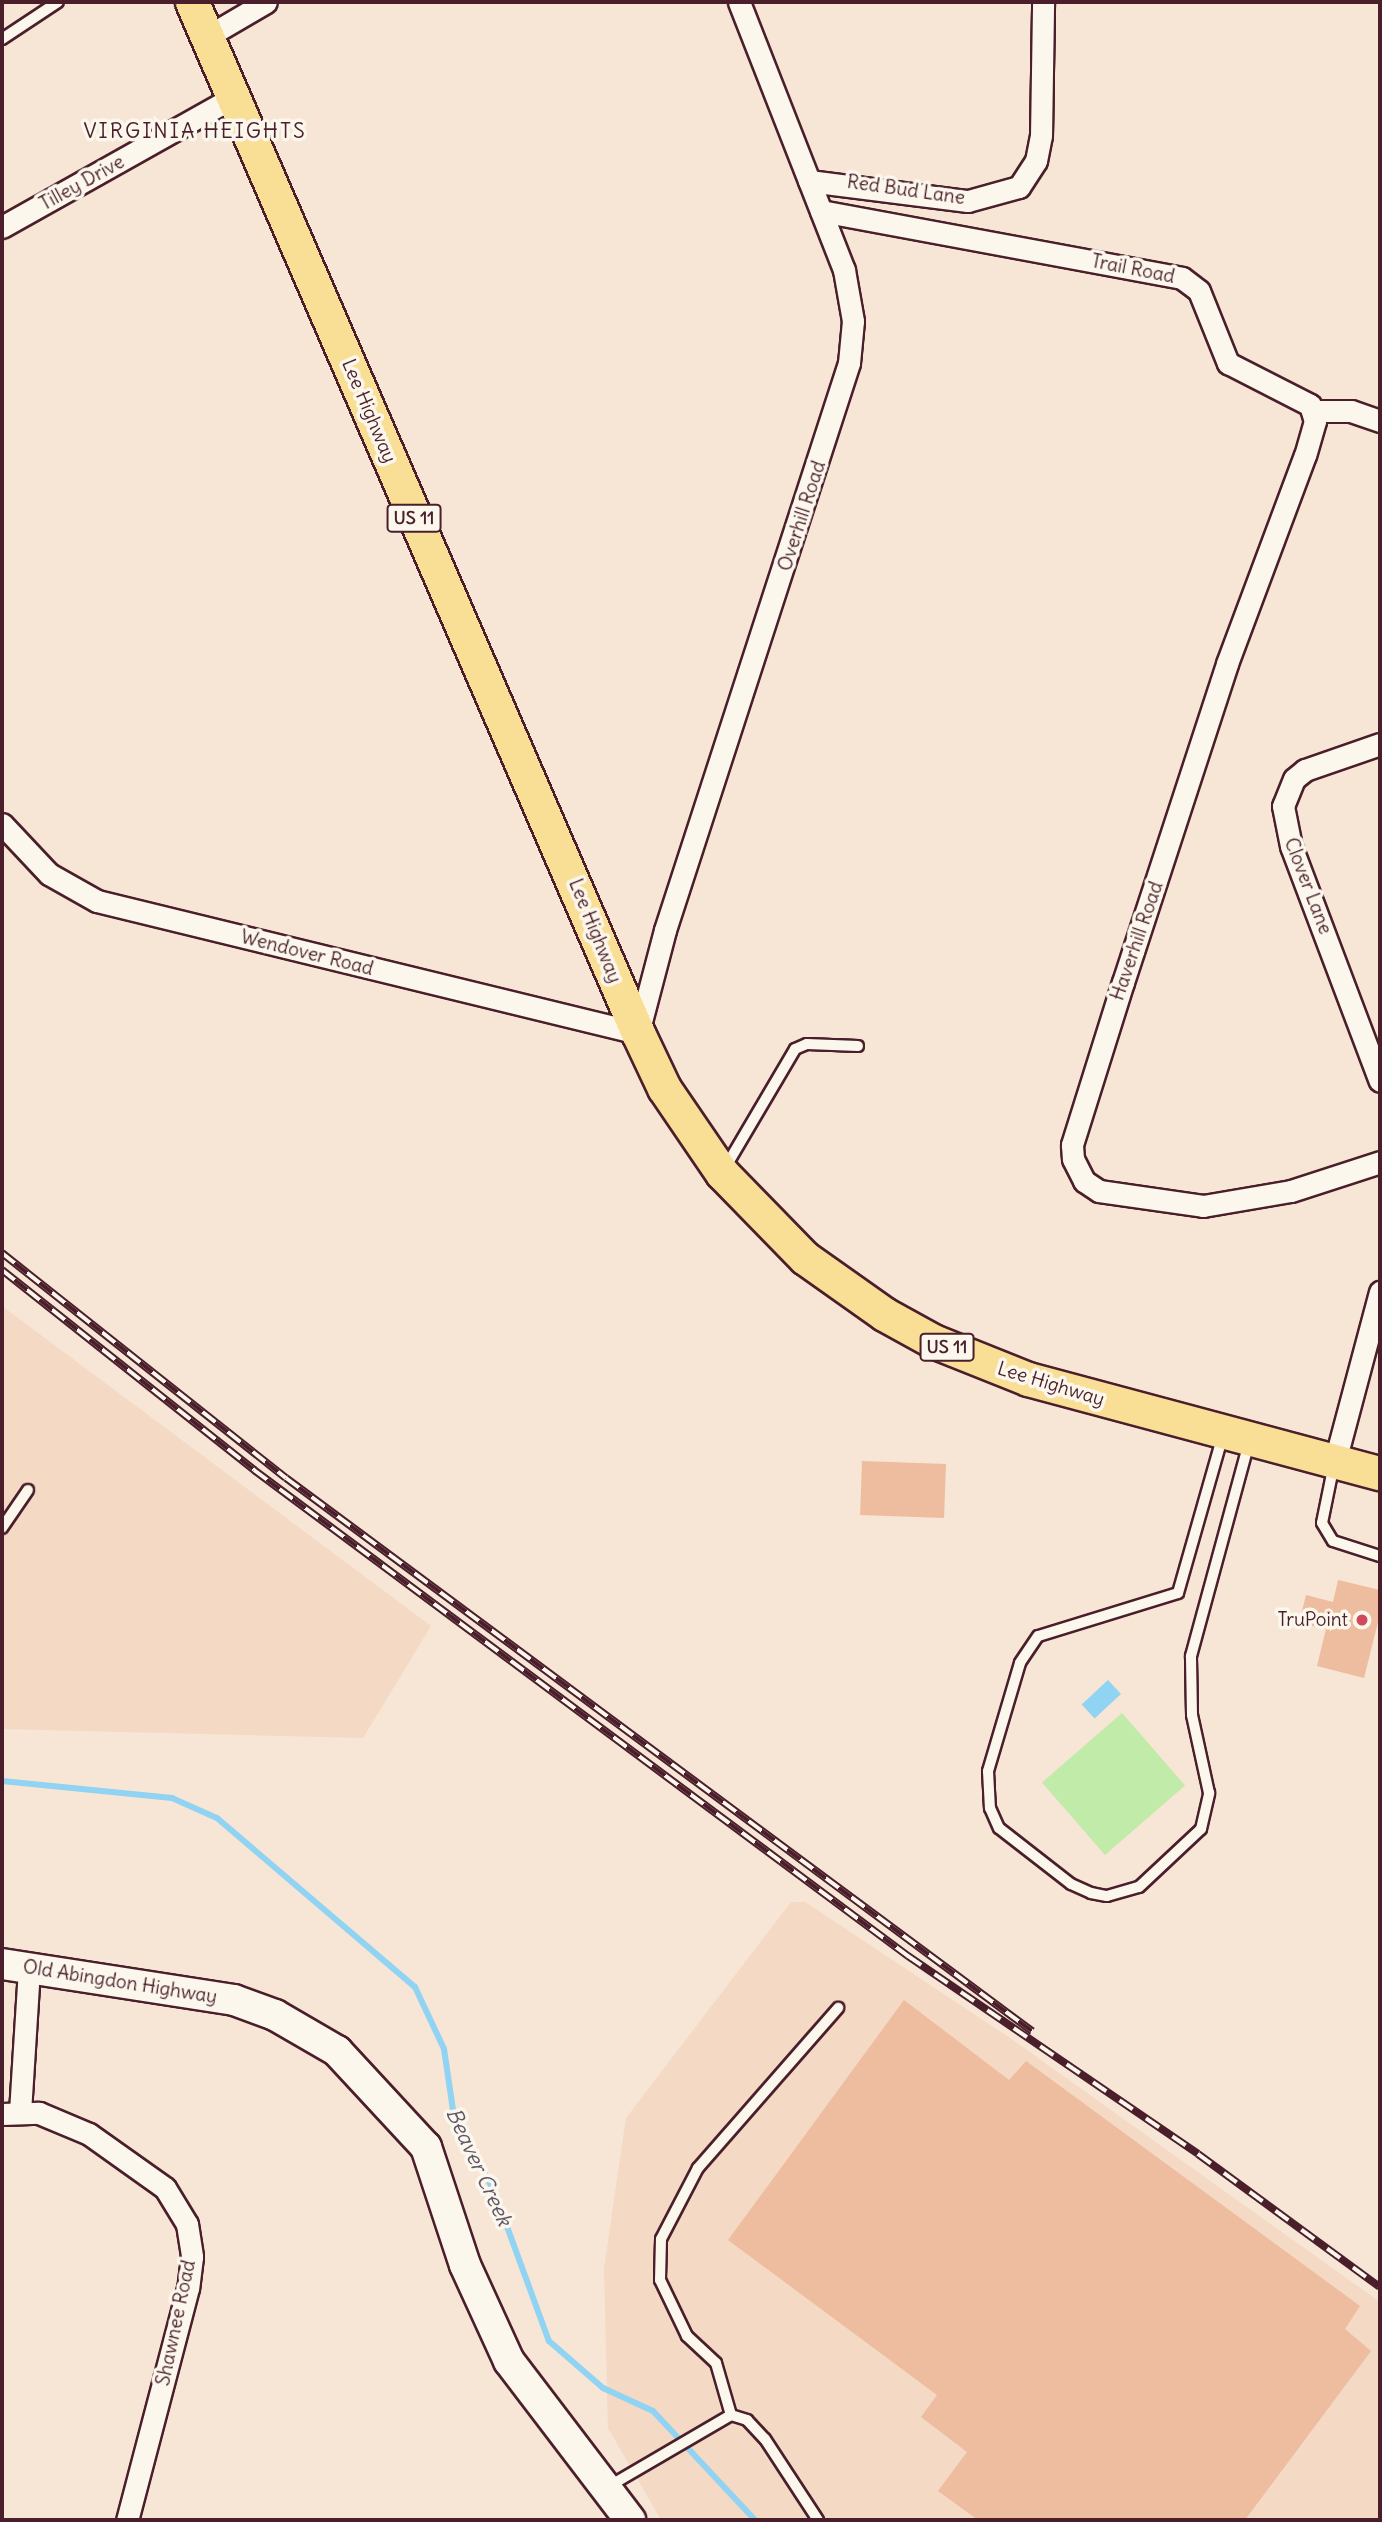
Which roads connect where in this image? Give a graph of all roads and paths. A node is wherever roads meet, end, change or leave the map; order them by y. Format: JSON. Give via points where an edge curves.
{"nodes":[{"id":1,"x":58,"y":2,"type":"edge"},
{"id":2,"x":192,"y":2,"type":"edge"},
{"id":3,"x":266,"y":2,"type":"edge"},
{"id":4,"x":739,"y":2,"type":"edge"},
{"id":5,"x":1043,"y":2,"type":"edge"},
{"id":6,"x":208,"y":36,"type":"junction"},
{"id":7,"x":2,"y":39,"type":"edge"},
{"id":8,"x":234,"y":97,"type":"junction"},
{"id":9,"x":809,"y":181,"type":"junction"},
{"id":10,"x":821,"y":211,"type":"junction"},
{"id":11,"x":2,"y":227,"type":"edge"},
{"id":12,"x":1313,"y":411,"type":"junction"},
{"id":13,"x":1380,"y":421,"type":"edge"},
{"id":14,"x":1380,"y":744,"type":"edge"},
{"id":15,"x":2,"y":824,"type":"edge"},
{"id":16,"x":638,"y":1033,"type":"junction"},
{"id":17,"x":858,"y":1046,"type":"dead end"},
{"id":18,"x":1380,"y":1081,"type":"edge"},
{"id":19,"x":1380,"y":1162,"type":"edge"},
{"id":20,"x":722,"y":1173,"type":"junction"},
{"id":21,"x":1380,"y":1292,"type":"edge"},
{"id":22,"x":1237,"y":1436,"type":"junction"},
{"id":23,"x":1335,"y":1461,"type":"junction"},
{"id":24,"x":1380,"y":1473,"type":"edge"},
{"id":25,"x":27,"y":1490,"type":"dead end"},
{"id":26,"x":2,"y":1528,"type":"edge"},
{"id":27,"x":1380,"y":1556,"type":"edge"},
{"id":28,"x":16,"y":1966,"type":"edge"},
{"id":29,"x":838,"y":2008,"type":"dead end"},
{"id":30,"x":11,"y":2113,"type":"edge"},
{"id":31,"x":732,"y":2415,"type":"junction"},
{"id":32,"x":604,"y":2489,"type":"junction"},
{"id":33,"x":127,"y":2520,"type":"edge"},
{"id":34,"x":630,"y":2520,"type":"edge"},
{"id":35,"x":818,"y":2520,"type":"edge"}],
"edges":[{"from":1,"to":7,"type":"lane"},
{"from":2,"to":6,"type":"main road","name":"Lee Highway","number":"US 11"},
{"from":3,"to":6,"type":"street"},
{"from":4,"to":9,"type":"street","name":"Overhill Road"},
{"from":5,"to":9,"type":"street","name":"Red Bud Lane","via":[[1041,136],[1036,161],[1019,187],[968,201]]},
{"from":6,"to":8,"type":"main road","name":"Lee Highway","number":"US 11"},
{"from":8,"to":11,"type":"street","name":"Tilley Drive"},
{"from":8,"to":16,"type":"main road","name":"Lee Highway","number":"US 11"},
{"from":9,"to":10,"type":"street","name":"Overhill Road"},
{"from":10,"to":12,"type":"street","name":"Trail Road","via":[[1182,278],[1199,291],[1228,363],[1304,400]]},
{"from":10,"to":16,"type":"street","name":"Overhill Road","via":[[851,302],[849,363],[665,930]]},
{"from":12,"to":13,"type":"street","via":[[1351,411]]},
{"from":12,"to":19,"type":"street","name":"Haverhill Road","via":[[1305,456],[1227,664],[1123,982],[1072,1144],[1073,1159],[1084,1181],[1099,1191],[1194,1206],[1291,1191]]},
{"from":14,"to":18,"type":"street","name":"Clover Lane","via":[[1305,769],[1294,779],[1283,806],[1291,846]]},
{"from":15,"to":16,"type":"street","name":"Wendover Road","via":[[49,874],[97,901]]},
{"from":16,"to":20,"type":"main road","name":"Lee Highway","number":"US 11","via":[[664,1088]]},
{"from":17,"to":20,"type":"lane","via":[[807,1044],[795,1049]]},
{"from":20,"to":22,"type":"main road","name":"Lee Highway","number":"US 11","via":[[806,1258],[884,1314],[933,1341],[1028,1379]]},
{"from":21,"to":23,"type":"street"},
{"from":22,"to":22,"type":"lane","via":[[1178,1593],[1038,1636],[1020,1663],[988,1771],[990,1808],[999,1828],[1071,1884],[1091,1893],[1107,1896],[1139,1887],[1201,1829],[1209,1793],[1192,1715],[1191,1656]]},
{"from":22,"to":23,"type":"main road","name":"Lee Highway","number":"US 11"},
{"from":23,"to":24,"type":"main road","name":"Lee Highway","number":"US 11"},
{"from":23,"to":27,"type":"lane","via":[[1322,1523],[1333,1541]]},
{"from":25,"to":26,"type":"lane"},
{"from":28,"to":30,"type":"street","name":"Shawnee Road"},
{"from":28,"to":32,"type":"street","name":"Old Abingdon Highway","via":[[234,2000],[307,2031],[344,2058],[426,2147],[485,2316],[529,2393]]},
{"from":29,"to":31,"type":"lane","via":[[698,2168],[661,2239],[660,2280],[687,2336],[716,2363]]},
{"from":30,"to":33,"type":"street","name":"Shawnee Road","via":[[65,2121],[89,2134],[165,2188],[192,2241],[188,2288]]},
{"from":31,"to":32,"type":"lane"},
{"from":31,"to":35,"type":"lane","via":[[747,2420],[765,2439]]},
{"from":32,"to":34,"type":"street","name":"Old Abingdon Highway"}]}
